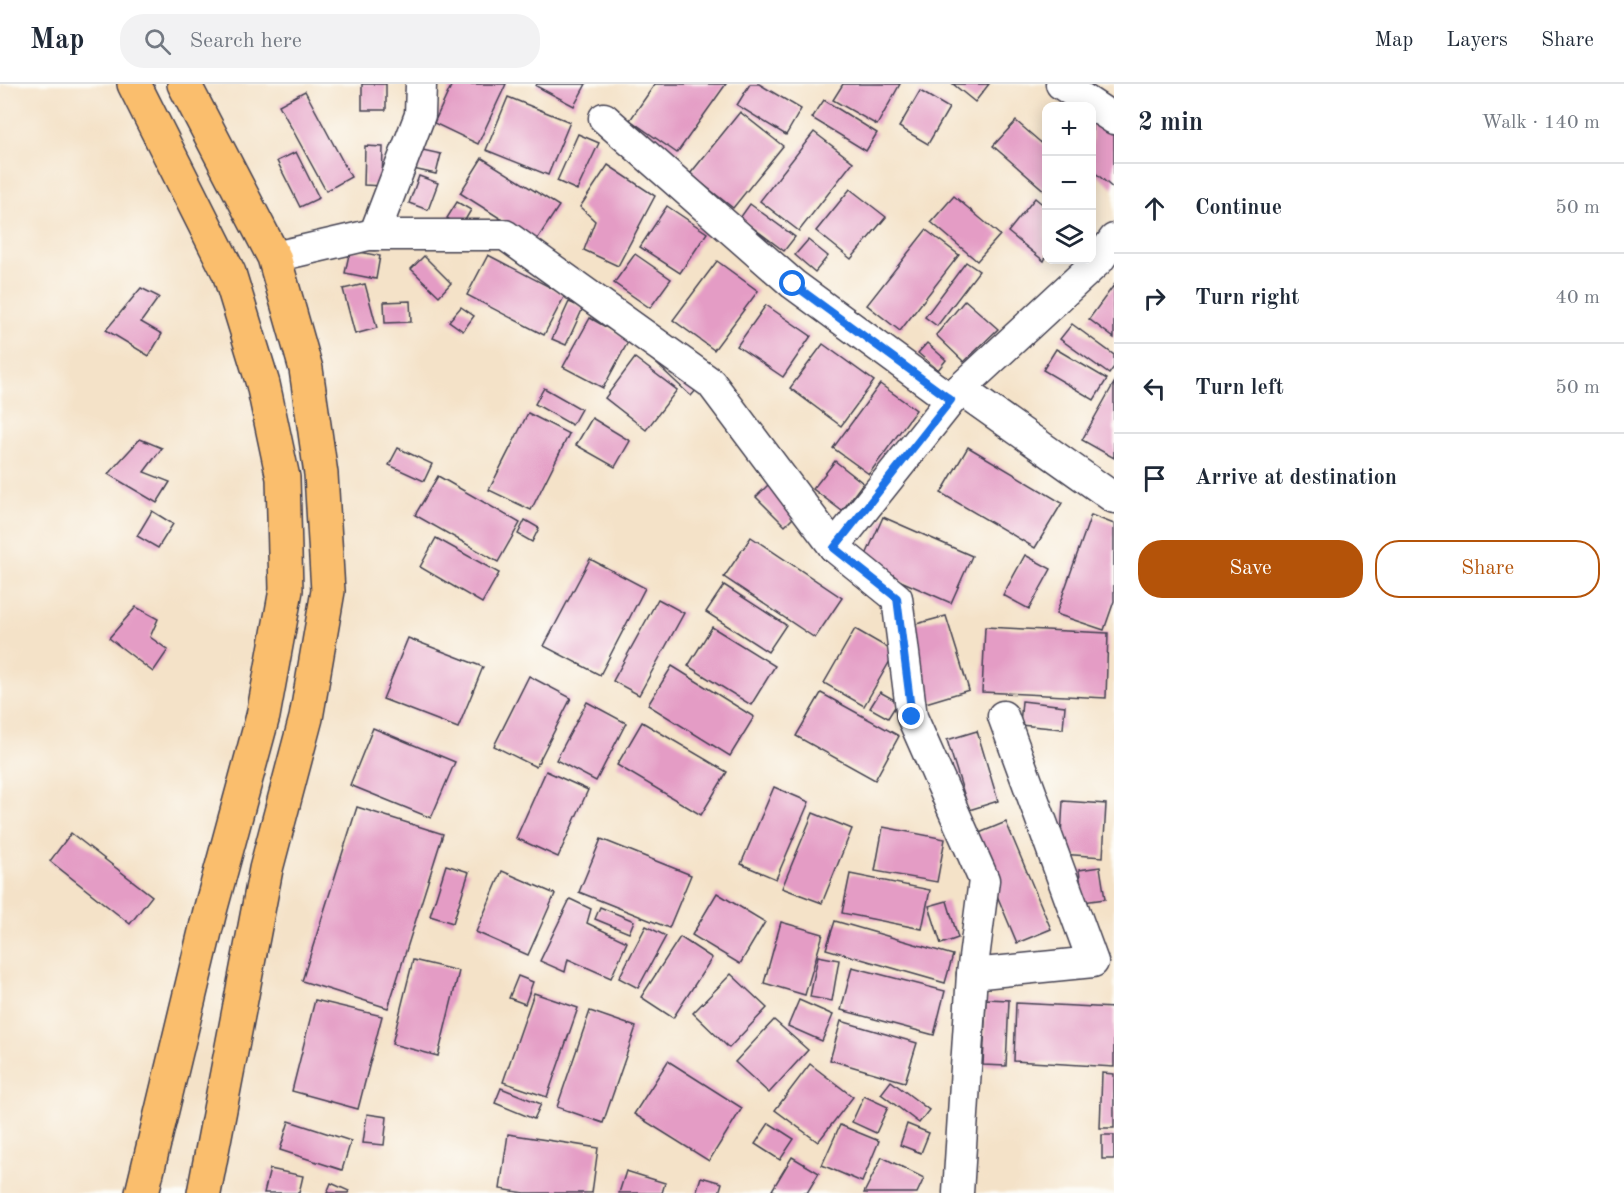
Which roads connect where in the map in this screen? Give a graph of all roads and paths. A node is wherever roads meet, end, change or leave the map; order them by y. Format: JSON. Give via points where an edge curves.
{"nodes":[{"id":1,"x":134,"y":84,"type":"edge"},
{"id":2,"x":184,"y":84,"type":"edge"},
{"id":3,"x":421,"y":84,"type":"edge"},
{"id":4,"x":1061,"y":84,"type":"edge"},
{"id":5,"x":604,"y":118,"type":"dead end"},
{"id":6,"x":1114,"y":119,"type":"edge"},
{"id":7,"x":374,"y":235,"type":"junction"},
{"id":8,"x":1114,"y":239,"type":"edge"},
{"id":9,"x":274,"y":257,"type":"junction"},
{"id":10,"x":956,"y":395,"type":"junction"},
{"id":11,"x":1114,"y":498,"type":"edge"},
{"id":12,"x":834,"y":548,"type":"junction"},
{"id":13,"x":1004,"y":716,"type":"dead end"},
{"id":14,"x":972,"y":974,"type":"junction"},
{"id":15,"x":142,"y":1193,"type":"edge"},
{"id":16,"x":204,"y":1193,"type":"edge"},
{"id":17,"x":958,"y":1193,"type":"edge"}],
"edges":[{"from":1,"to":15,"type":"highway","via":[[229,273],[260,373],[283,478],[286,590],[263,716],[210,910]]},
{"from":2,"to":9,"type":"highway"},
{"from":3,"to":7,"type":"street","via":[[420,115]]},
{"from":4,"to":6,"type":"street"},
{"from":5,"to":10,"type":"street","via":[[793,284]]},
{"from":7,"to":9,"type":"street"},
{"from":7,"to":12,"type":"street","via":[[505,235],[711,383]]},
{"from":8,"to":10,"type":"street","via":[[1099,260]]},
{"from":9,"to":16,"type":"highway","via":[[306,369],[321,474],[328,591],[306,718],[266,869]]},
{"from":10,"to":11,"type":"street"},
{"from":10,"to":12,"type":"street"},
{"from":12,"to":14,"type":"street","via":[[897,598],[912,717],[984,880]]},
{"from":13,"to":14,"type":"street","via":[[1093,962]]},
{"from":14,"to":17,"type":"street"}]}
